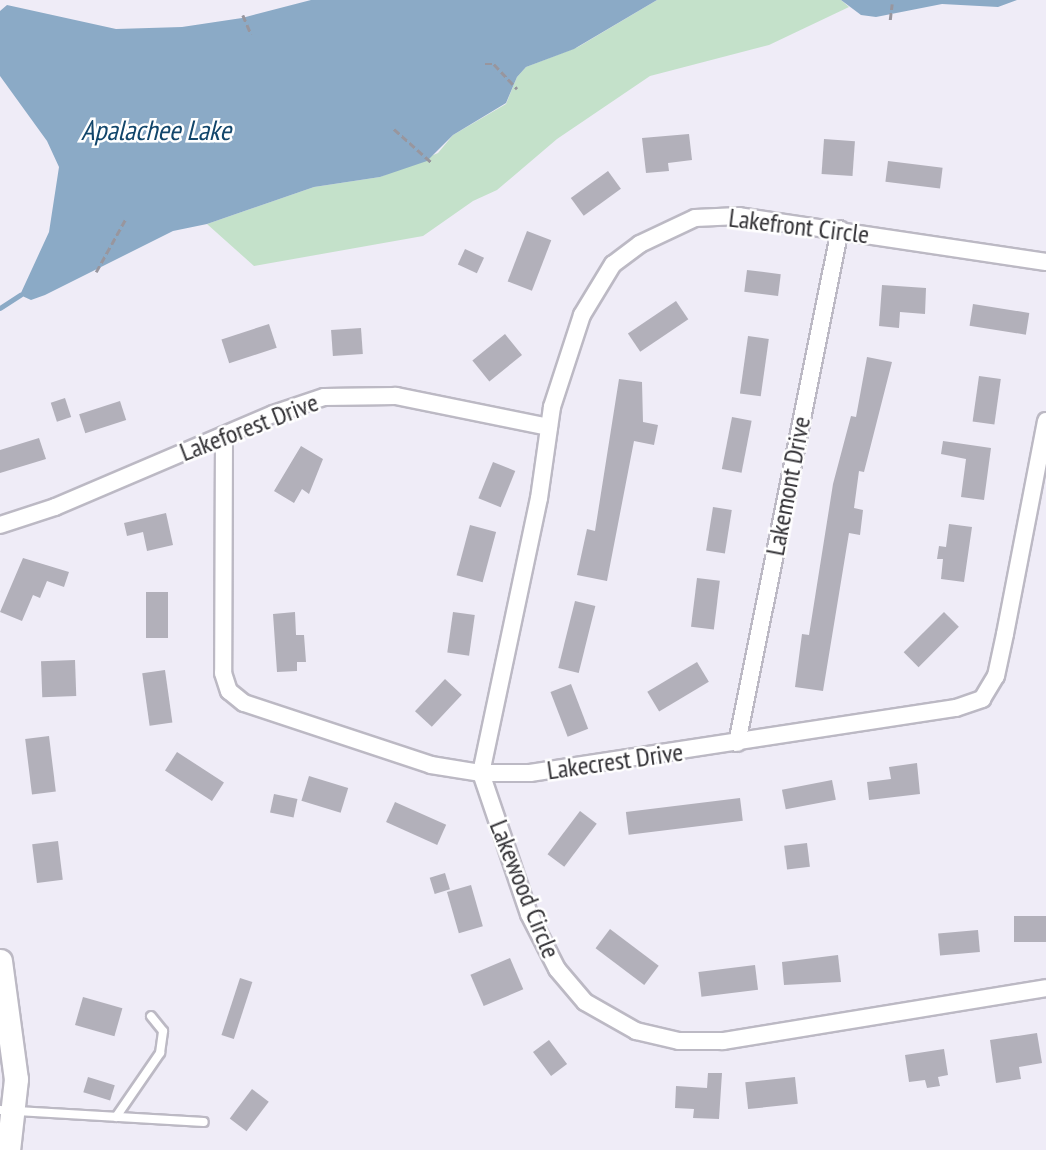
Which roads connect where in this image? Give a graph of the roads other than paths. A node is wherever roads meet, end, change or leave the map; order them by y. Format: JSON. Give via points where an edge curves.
{"nodes":[{"id":1,"x":839,"y":229,"type":"junction"},
{"id":2,"x":1046,"y":262,"type":"edge"},
{"id":3,"x":1046,"y":421,"type":"edge"},
{"id":4,"x":549,"y":427,"type":"junction"},
{"id":5,"x":224,"y":435,"type":"junction"},
{"id":6,"x":0,"y":525,"type":"edge"},
{"id":7,"x":737,"y":743,"type":"junction"},
{"id":8,"x":481,"y":773,"type":"junction"},
{"id":9,"x":0,"y":961,"type":"edge"},
{"id":10,"x":1046,"y":988,"type":"edge"},
{"id":11,"x":151,"y":1016,"type":"dead end"},
{"id":12,"x":8,"y":1112,"type":"edge"},
{"id":13,"x":116,"y":1117,"type":"junction"},
{"id":14,"x":204,"y":1122,"type":"dead end"},
{"id":15,"x":8,"y":1150,"type":"edge"}],
"edges":[{"from":1,"to":2,"type":"street","name":"Lakefront Circle"},
{"from":1,"to":4,"type":"street","name":"Lakefront Circle","via":[[709,216],[667,230],[626,253],[603,277],[582,315]]},
{"from":1,"to":7,"type":"street","name":"Lakemont Drive"},
{"from":3,"to":7,"type":"street","name":"Lakecrest Drive","via":[[1005,634],[987,695],[971,705]]},
{"from":4,"to":5,"type":"street","name":"Lakeforest Drive","via":[[360,394],[298,405]]},
{"from":4,"to":8,"type":"street"},
{"from":5,"to":6,"type":"street","name":"Lakeforest Drive","via":[[55,507]]},
{"from":5,"to":8,"type":"street","name":"Lakecrest Drive","via":[[223,673],[229,691],[244,704],[419,761]]},
{"from":7,"to":8,"type":"street","name":"Lakecrest Drive","via":[[530,773]]},
{"from":8,"to":10,"type":"street","name":"Lakewood Circle","via":[[529,914],[557,969],[585,1002],[636,1031],[679,1041],[723,1041]]},
{"from":9,"to":12,"type":"main road","via":[[16,1079]]},
{"from":11,"to":13,"type":"lane","via":[[163,1031],[160,1053]]},
{"from":12,"to":13,"type":"lane"},
{"from":12,"to":15,"type":"main road"},
{"from":13,"to":14,"type":"lane"}]}
